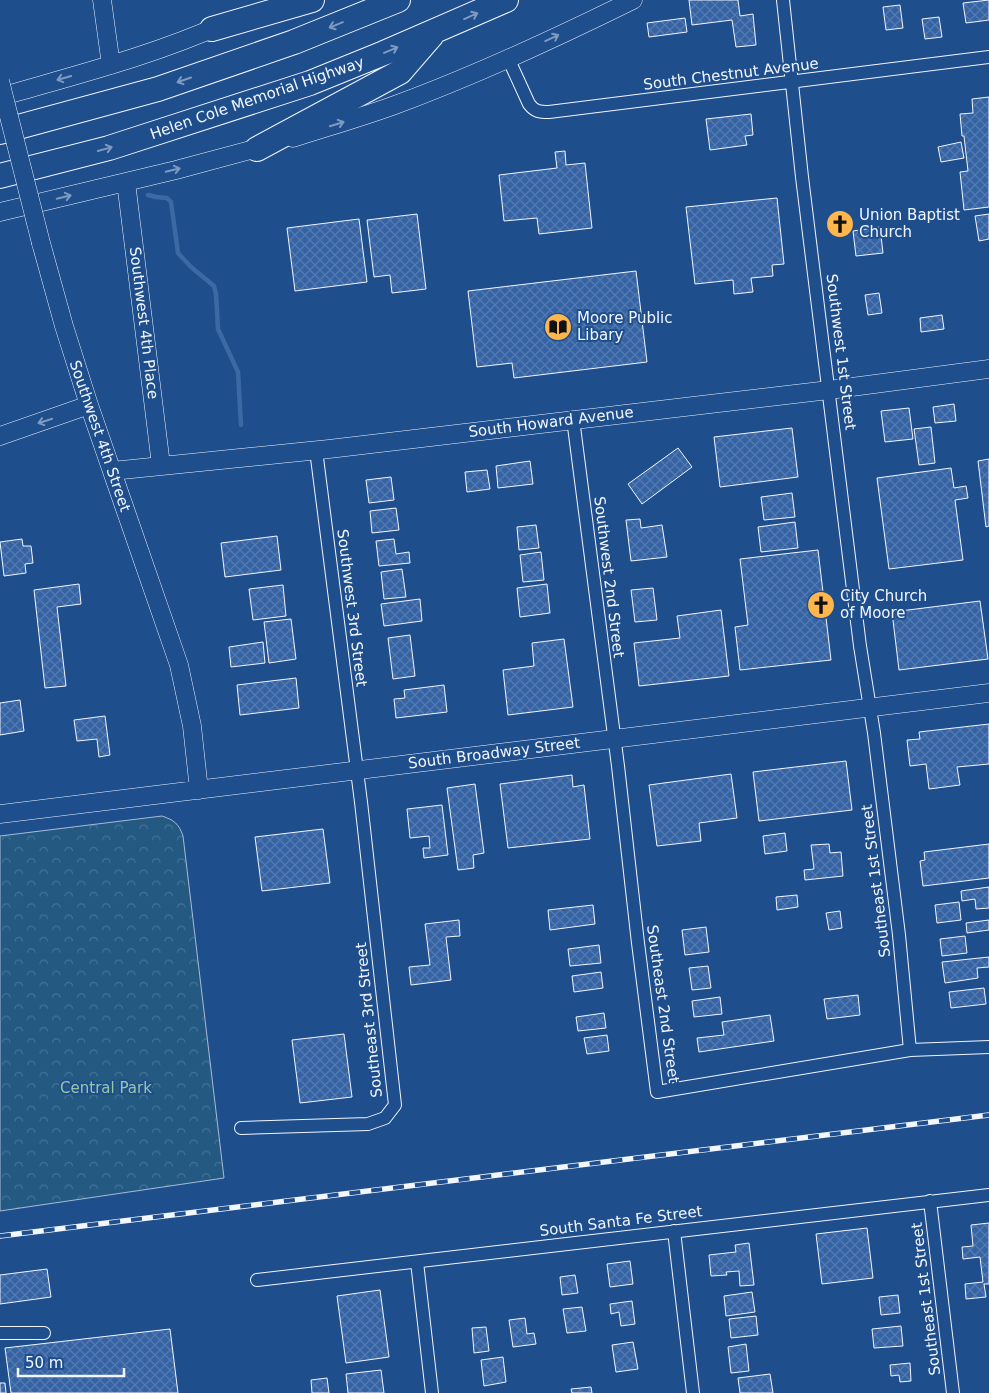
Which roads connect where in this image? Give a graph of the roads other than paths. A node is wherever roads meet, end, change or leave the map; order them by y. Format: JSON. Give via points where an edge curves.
{"nodes":[{"id":1,"x":102,"y":0,"type":"edge"},
{"id":2,"x":276,"y":0,"type":"edge"},
{"id":3,"x":312,"y":0,"type":"edge"},
{"id":4,"x":398,"y":0,"type":"edge"},
{"id":5,"x":506,"y":0,"type":"edge"},
{"id":6,"x":633,"y":0,"type":"edge"},
{"id":7,"x":783,"y":0,"type":"edge"},
{"id":8,"x":212,"y":29,"type":"junction"},
{"id":9,"x":435,"y":31,"type":"junction"},
{"id":10,"x":989,"y":57,"type":"edge"},
{"id":11,"x":508,"y":58,"type":"junction"},
{"id":12,"x":111,"y":65,"type":"junction"},
{"id":13,"x":0,"y":81,"type":"edge"},
{"id":14,"x":793,"y":82,"type":"junction"},
{"id":15,"x":0,"y":97,"type":"edge"},
{"id":16,"x":0,"y":132,"type":"edge"},
{"id":17,"x":257,"y":149,"type":"junction"},
{"id":18,"x":0,"y":176,"type":"edge"},
{"id":19,"x":126,"y":182,"type":"junction"},
{"id":20,"x":0,"y":212,"type":"edge"},
{"id":21,"x":989,"y":369,"type":"edge"},
{"id":22,"x":829,"y":390,"type":"junction"},
{"id":23,"x":89,"y":405,"type":"junction"},
{"id":24,"x":573,"y":419,"type":"junction"},
{"id":25,"x":0,"y":436,"type":"edge"},
{"id":26,"x":316,"y":450,"type":"junction"},
{"id":27,"x":161,"y":465,"type":"junction"},
{"id":28,"x":112,"y":471,"type":"junction"},
{"id":29,"x":989,"y":693,"type":"edge"},
{"id":30,"x":869,"y":708,"type":"junction"},
{"id":31,"x":614,"y":738,"type":"junction"},
{"id":32,"x":356,"y":770,"type":"junction"},
{"id":33,"x":199,"y":790,"type":"junction"},
{"id":34,"x":0,"y":814,"type":"edge"},
{"id":35,"x":989,"y":1047,"type":"edge"},
{"id":36,"x":910,"y":1050,"type":"junction"},
{"id":37,"x":241,"y":1128,"type":"dead end"},
{"id":38,"x":989,"y":1195,"type":"edge"},
{"id":39,"x":930,"y":1201,"type":"junction"},
{"id":40,"x":674,"y":1231,"type":"junction"},
{"id":41,"x":417,"y":1262,"type":"junction"},
{"id":42,"x":257,"y":1280,"type":"dead end"},
{"id":43,"x":0,"y":1333,"type":"edge"},
{"id":44,"x":44,"y":1333,"type":"dead end"},
{"id":45,"x":432,"y":1393,"type":"edge"},
{"id":46,"x":693,"y":1393,"type":"edge"},
{"id":47,"x":954,"y":1393,"type":"edge"}],
"edges":[{"from":1,"to":12,"type":"main road"},
{"from":2,"to":8,"type":"main road"},
{"from":3,"to":8,"type":"highway"},
{"from":4,"to":16,"type":"highway","one_way":true,"via":[[294,42],[158,89]]},
{"from":9,"to":5,"type":"highway","name":"Helen Cole Memorial Highway","one_way":true},
{"from":11,"to":6,"type":"main road","one_way":true},
{"from":7,"to":14,"type":"street","name":"Southwest 1st Street"},
{"from":8,"to":12,"type":"main road"},
{"from":9,"to":17,"type":"highway","via":[[400,72]]},
{"from":18,"to":9,"type":"highway","name":"Helen Cole Memorial Highway","one_way":true,"via":[[109,148],[310,83]]},
{"from":10,"to":14,"type":"street","name":"South Chestnut Avenue"},
{"from":11,"to":14,"type":"street","name":"South Chestnut Avenue","via":[[529,104],[540,112]]},
{"from":17,"to":11,"type":"main road","one_way":true,"via":[[396,104]]},
{"from":12,"to":15,"type":"main road","one_way":true},
{"from":13,"to":23,"type":"main road","name":"Southwest 4th Street","bridge":true,"via":[[41,243]]},
{"from":14,"to":22,"type":"street","name":"Southwest 1st Street"},
{"from":19,"to":17,"type":"main road","one_way":true},
{"from":20,"to":19,"type":"main road","one_way":true},
{"from":19,"to":27,"type":"main road","name":"Southwest 4th Place"},
{"from":21,"to":22,"type":"main road","name":"South Howard Avenue"},
{"from":22,"to":24,"type":"main road","name":"South Howard Avenue"},
{"from":22,"to":30,"type":"street","name":"Southwest 1st Street"},
{"from":23,"to":25,"type":"main road","one_way":true},
{"from":23,"to":28,"type":"main road","name":"Southwest 4th Street"},
{"from":24,"to":26,"type":"main road","name":"South Howard Avenue"},
{"from":24,"to":31,"type":"street","name":"Southwest 2nd Street"},
{"from":26,"to":27,"type":"main road","name":"South Howard Avenue"},
{"from":26,"to":32,"type":"street","name":"Southwest 3rd Street"},
{"from":27,"to":28,"type":"main road","name":"South Howard Avenue"},
{"from":28,"to":33,"type":"main road","name":"Southwest 4th Street","via":[[179,665],[192,726]]},
{"from":29,"to":30,"type":"main road","name":"South Broadway Street"},
{"from":30,"to":31,"type":"main road","name":"South Broadway Street"},
{"from":30,"to":36,"type":"street","name":"Southeast 1st Street","via":[[898,925]]},
{"from":31,"to":32,"type":"main road","name":"South Broadway Street"},
{"from":31,"to":36,"type":"street","name":"Southeast 2nd Street","via":[[657,1092]]},
{"from":32,"to":33,"type":"main road","name":"South Broadway Street"},
{"from":32,"to":37,"type":"street","name":"Southeast 3rd Street","via":[[395,1105],[385,1118],[368,1124]]},
{"from":33,"to":34,"type":"main road","name":"South Broadway Street"},
{"from":35,"to":36,"type":"street","name":"Southeast 2nd Street"},
{"from":38,"to":39,"type":"street","name":"South Santa Fe Street"},
{"from":39,"to":40,"type":"street","name":"South Santa Fe Street"},
{"from":39,"to":47,"type":"street","name":"Southeast 1st Street"},
{"from":40,"to":41,"type":"street","name":"South Santa Fe Street"},
{"from":40,"to":46,"type":"street"},
{"from":41,"to":42,"type":"street","name":"South Santa Fe Street"},
{"from":41,"to":45,"type":"street"},
{"from":43,"to":44,"type":"street"}]}
